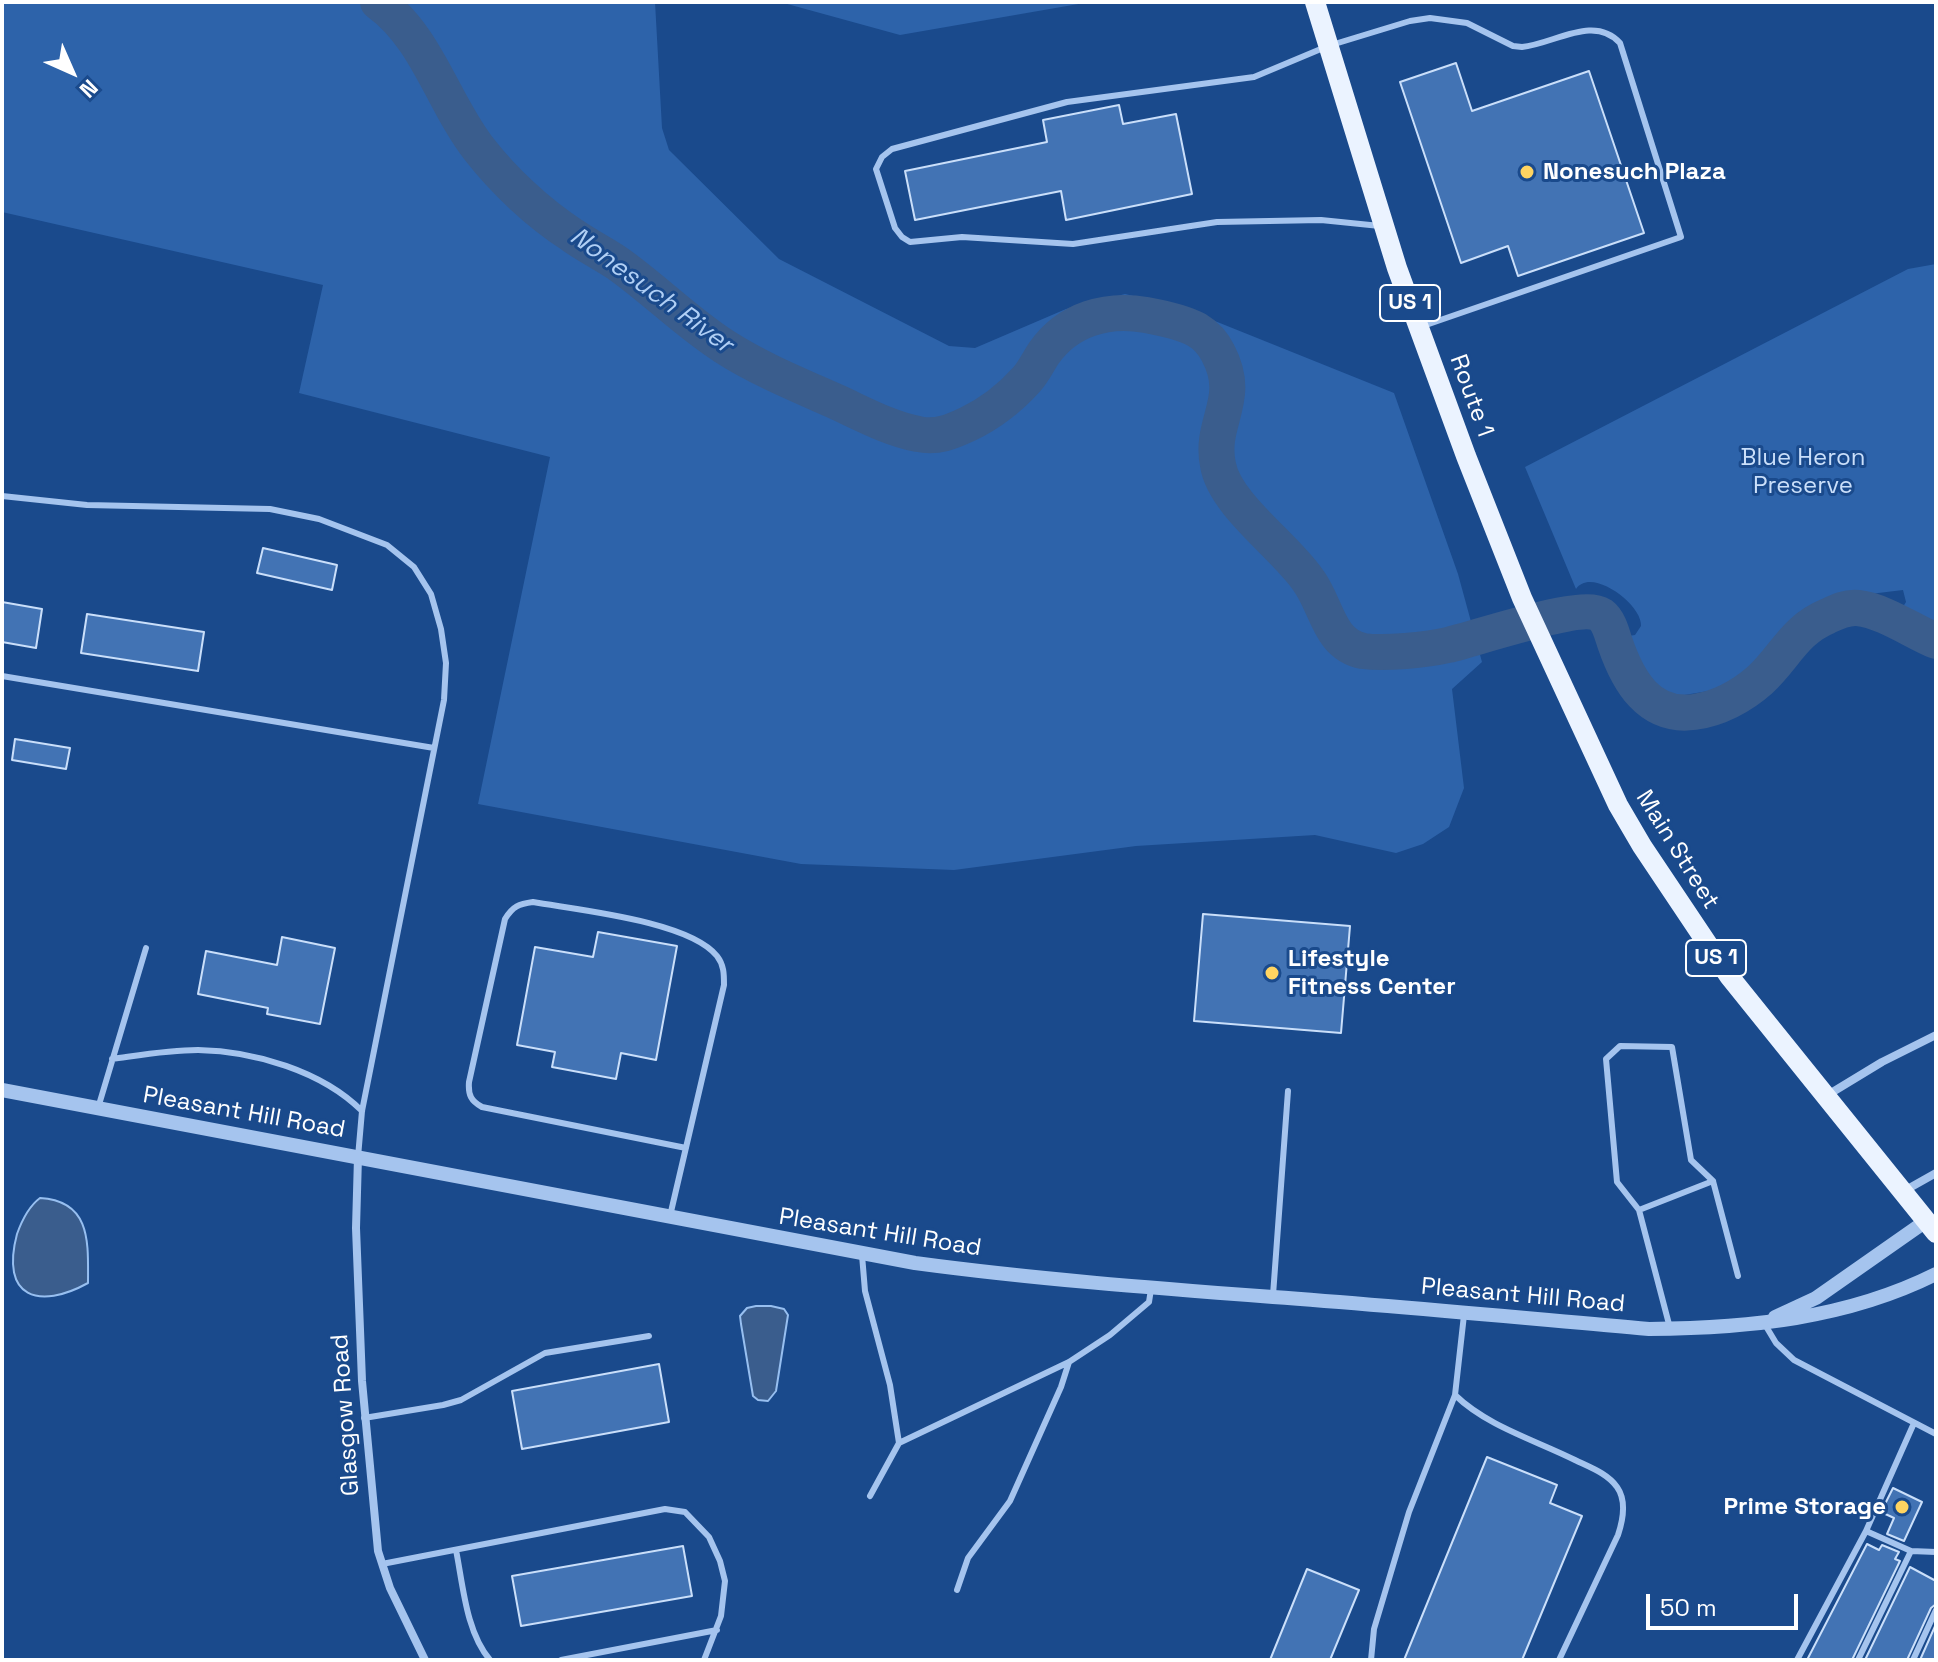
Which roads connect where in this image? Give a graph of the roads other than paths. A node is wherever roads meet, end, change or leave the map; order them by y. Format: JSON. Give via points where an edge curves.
{"nodes":[{"id":1,"x":1315,"y":2,"type":"edge"},
{"id":2,"x":1328,"y":46,"type":"junction"},
{"id":3,"x":1384,"y":226,"type":"junction"},
{"id":4,"x":1419,"y":328,"type":"junction"},
{"id":5,"x":2,"y":496,"type":"edge"},
{"id":6,"x":1552,"y":664,"type":"joint"},
{"id":7,"x":2,"y":676,"type":"edge"},
{"id":8,"x":434,"y":748,"type":"junction"},
{"id":9,"x":146,"y":948,"type":"dead end"},
{"id":10,"x":1936,"y":1035,"type":"edge"},
{"id":11,"x":112,"y":1059,"type":"junction"},
{"id":12,"x":2,"y":1090,"type":"edge"},
{"id":13,"x":1288,"y":1091,"type":"dead end"},
{"id":14,"x":1825,"y":1097,"type":"junction"},
{"id":15,"x":98,"y":1108,"type":"junction"},
{"id":16,"x":362,"y":1111,"type":"junction"},
{"id":17,"x":686,"y":1148,"type":"junction"},
{"id":18,"x":358,"y":1157,"type":"junction"},
{"id":19,"x":1936,"y":1173,"type":"edge"},
{"id":20,"x":1713,"y":1181,"type":"junction"},
{"id":21,"x":1903,"y":1192,"type":"junction"},
{"id":22,"x":1639,"y":1210,"type":"junction"},
{"id":23,"x":670,"y":1216,"type":"junction"},
{"id":24,"x":1931,"y":1227,"type":"edge"},
{"id":25,"x":862,"y":1253,"type":"junction"},
{"id":26,"x":1936,"y":1274,"type":"edge"},
{"id":27,"x":1738,"y":1276,"type":"dead end"},
{"id":28,"x":1151,"y":1289,"type":"junction"},
{"id":29,"x":1273,"y":1297,"type":"junction"},
{"id":30,"x":1464,"y":1313,"type":"junction"},
{"id":31,"x":1762,"y":1321,"type":"junction"},
{"id":32,"x":1670,"y":1328,"type":"junction"},
{"id":33,"x":649,"y":1336,"type":"dead end"},
{"id":34,"x":1069,"y":1362,"type":"junction"},
{"id":35,"x":1455,"y":1395,"type":"junction"},
{"id":36,"x":364,"y":1418,"type":"junction"},
{"id":37,"x":1914,"y":1423,"type":"junction"},
{"id":38,"x":1936,"y":1434,"type":"edge"},
{"id":39,"x":899,"y":1443,"type":"junction"},
{"id":40,"x":870,"y":1496,"type":"dead end"},
{"id":41,"x":1866,"y":1531,"type":"junction"},
{"id":42,"x":456,"y":1550,"type":"junction"},
{"id":43,"x":1911,"y":1551,"type":"junction"},
{"id":44,"x":1936,"y":1552,"type":"edge"},
{"id":45,"x":382,"y":1564,"type":"junction"},
{"id":46,"x":957,"y":1590,"type":"dead end"},
{"id":47,"x":1936,"y":1610,"type":"edge"},
{"id":48,"x":717,"y":1630,"type":"junction"},
{"id":49,"x":425,"y":1660,"type":"edge"},
{"id":50,"x":490,"y":1660,"type":"edge"},
{"id":51,"x":561,"y":1660,"type":"edge"},
{"id":52,"x":704,"y":1660,"type":"edge"},
{"id":53,"x":1371,"y":1660,"type":"edge"},
{"id":54,"x":1559,"y":1660,"type":"edge"},
{"id":55,"x":1797,"y":1660,"type":"edge"},
{"id":56,"x":1858,"y":1660,"type":"edge"},
{"id":57,"x":1913,"y":1660,"type":"edge"}],
"edges":[{"from":1,"to":2,"type":"main road","name":"Route 1","number":"US 1"},
{"from":2,"to":3,"type":"main road","name":"Route 1","number":"US 1"},
{"from":2,"to":3,"type":"lane","via":[[1254,77],[1067,102],[892,149],[876,169],[895,228],[910,242],[962,237],[1073,244],[1217,222],[1321,220]]},
{"from":2,"to":4,"type":"lane","via":[[1430,18],[1467,23],[1513,46],[1530,47],[1594,30],[1620,43],[1681,237]]},
{"from":3,"to":4,"type":"main road","name":"Route 1","number":"US 1"},
{"from":4,"to":6,"type":"main road","name":"Route 1","number":"US 1","via":[[1470,468]]},
{"from":5,"to":8,"type":"lane","via":[[87,505],[270,509],[319,519],[387,545],[425,582],[441,629],[444,700]]},
{"from":6,"to":14,"type":"main road","name":"Main Street","number":"US 1","via":[[1642,846],[1729,976]]},
{"from":7,"to":8,"type":"lane"},
{"from":8,"to":16,"type":"lane"},
{"from":9,"to":11,"type":"lane"},
{"from":10,"to":14,"type":"street"},
{"from":11,"to":15,"type":"lane"},
{"from":11,"to":16,"type":"lane","via":[[172,1051],[230,1053],[311,1077]]},
{"from":12,"to":15,"type":"street","name":"Pleasant Hill Road"},
{"from":13,"to":29,"type":"lane"},
{"from":14,"to":21,"type":"main road","name":"Main Street","number":"US 1"},
{"from":15,"to":18,"type":"street","name":"Pleasant Hill Road"},
{"from":16,"to":18,"type":"lane"},
{"from":17,"to":17,"type":"lane","via":[[724,985],[716,954],[694,938],[661,926],[533,902],[518,904],[503,929],[469,1082],[473,1102]]},
{"from":17,"to":23,"type":"lane"},
{"from":18,"to":23,"type":"street","name":"Pleasant Hill Road"},
{"from":18,"to":36,"type":"street","name":"Glasgow Road"},
{"from":19,"to":21,"type":"street"},
{"from":20,"to":22,"type":"lane"},
{"from":20,"to":22,"type":"lane","via":[[1691,1160],[1672,1047],[1620,1046],[1606,1059],[1617,1182]]},
{"from":20,"to":27,"type":"lane"},
{"from":21,"to":24,"type":"main road","name":"Main Street","number":"US 1"},
{"from":22,"to":32,"type":"lane"},
{"from":23,"to":25,"type":"street","name":"Pleasant Hill Road"},
{"from":24,"to":31,"type":"street","name":"Pleasant Hill Road","via":[[1816,1298]]},
{"from":25,"to":28,"type":"street","name":"Pleasant Hill Road","via":[[998,1274]]},
{"from":25,"to":39,"type":"lane","via":[[865,1291]]},
{"from":26,"to":31,"type":"street","name":"Pleasant Hill Road","via":[[1855,1306]]},
{"from":28,"to":29,"type":"street","name":"Pleasant Hill Road"},
{"from":28,"to":34,"type":"lane","via":[[1149,1302]]},
{"from":29,"to":30,"type":"street","name":"Pleasant Hill Road"},
{"from":30,"to":32,"type":"street","name":"Pleasant Hill Road"},
{"from":30,"to":35,"type":"lane"},
{"from":31,"to":32,"type":"street","name":"Pleasant Hill Road"},
{"from":31,"to":37,"type":"lane","via":[[1794,1360]]},
{"from":33,"to":36,"type":"lane","via":[[545,1353],[461,1400]]},
{"from":34,"to":39,"type":"lane"},
{"from":34,"to":46,"type":"lane","via":[[1010,1501],[968,1558]]},
{"from":35,"to":53,"type":"lane","via":[[1409,1512],[1374,1629]]},
{"from":35,"to":54,"type":"lane","via":[[1495,1423],[1595,1470],[1620,1494],[1623,1519],[1618,1535]]},
{"from":36,"to":45,"type":"street","name":"Glasgow Road"},
{"from":37,"to":38,"type":"lane"},
{"from":37,"to":41,"type":"lane"},
{"from":39,"to":40,"type":"lane"},
{"from":41,"to":43,"type":"lane"},
{"from":41,"to":55,"type":"lane"},
{"from":42,"to":45,"type":"lane"},
{"from":42,"to":48,"type":"lane","via":[[665,1509],[685,1512],[709,1537],[723,1571]]},
{"from":42,"to":50,"type":"lane","via":[[474,1635]]},
{"from":43,"to":44,"type":"lane"},
{"from":43,"to":56,"type":"lane"},
{"from":45,"to":49,"type":"street","name":"Glasgow Road"},
{"from":47,"to":57,"type":"lane"},
{"from":48,"to":51,"type":"lane"},
{"from":48,"to":52,"type":"lane"}]}
